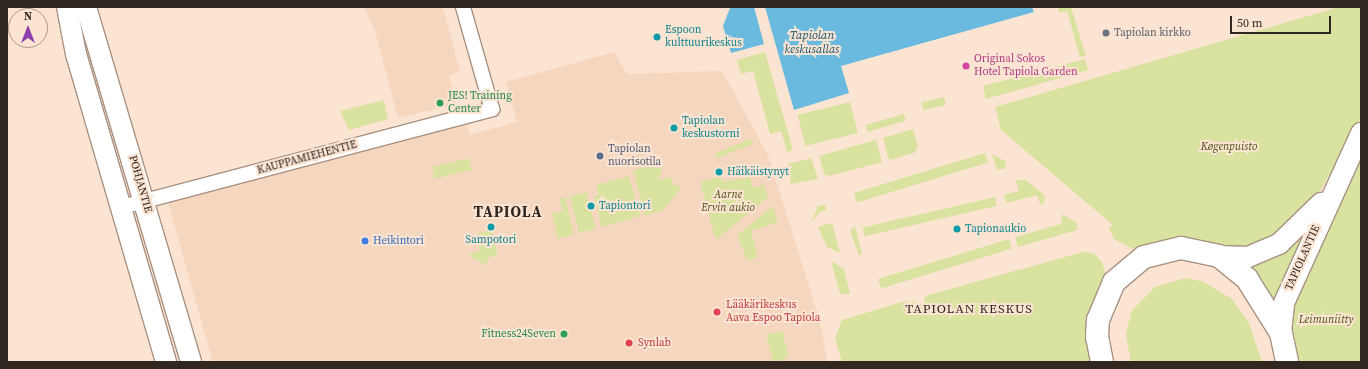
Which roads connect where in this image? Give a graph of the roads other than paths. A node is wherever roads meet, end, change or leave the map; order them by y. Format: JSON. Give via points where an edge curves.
{"nodes":[{"id":1,"x":67,"y":7,"type":"edge"},
{"id":2,"x":86,"y":7,"type":"edge"},
{"id":3,"x":463,"y":7,"type":"edge"},
{"id":4,"x":1361,"y":133,"type":"edge"},
{"id":5,"x":1335,"y":186,"type":"junction"},
{"id":6,"x":145,"y":201,"type":"junction"},
{"id":7,"x":122,"y":207,"type":"junction"},
{"id":8,"x":1219,"y":256,"type":"junction"},
{"id":9,"x":1281,"y":333,"type":"junction"},
{"id":10,"x":166,"y":362,"type":"edge"},
{"id":11,"x":191,"y":362,"type":"edge"},
{"id":12,"x":1102,"y":362,"type":"edge"},
{"id":13,"x":1287,"y":362,"type":"edge"}],
"edges":[{"from":1,"to":7,"type":"main road","name":"POHJANTIE","via":[[76,54]]},
{"from":2,"to":6,"type":"main road","name":"POHJANTIE"},
{"from":3,"to":6,"type":"street","name":"KAUPPAMIEHENTIE","via":[[492,110]]},
{"from":4,"to":5,"type":"main road","name":"TAPIOLANTIE"},
{"from":5,"to":8,"type":"main road","name":"TAPIOLANTIE","via":[[1310,217],[1279,244],[1248,257]]},
{"from":5,"to":9,"type":"main road","name":"TAPIOLANTIE","via":[[1284,303]]},
{"from":6,"to":7,"type":"street","name":"KAUPPAMIEHENTIE"},
{"from":6,"to":11,"type":"main road","name":"POHJANTIE"},
{"from":7,"to":10,"type":"main road","name":"POHJANTIE"},
{"from":8,"to":9,"type":"main road","via":[[1254,287]]},
{"from":8,"to":12,"type":"main road","via":[[1196,249],[1166,250],[1144,257],[1123,272],[1110,288],[1100,312],[1097,337]]},
{"from":9,"to":13,"type":"main road"}]}
